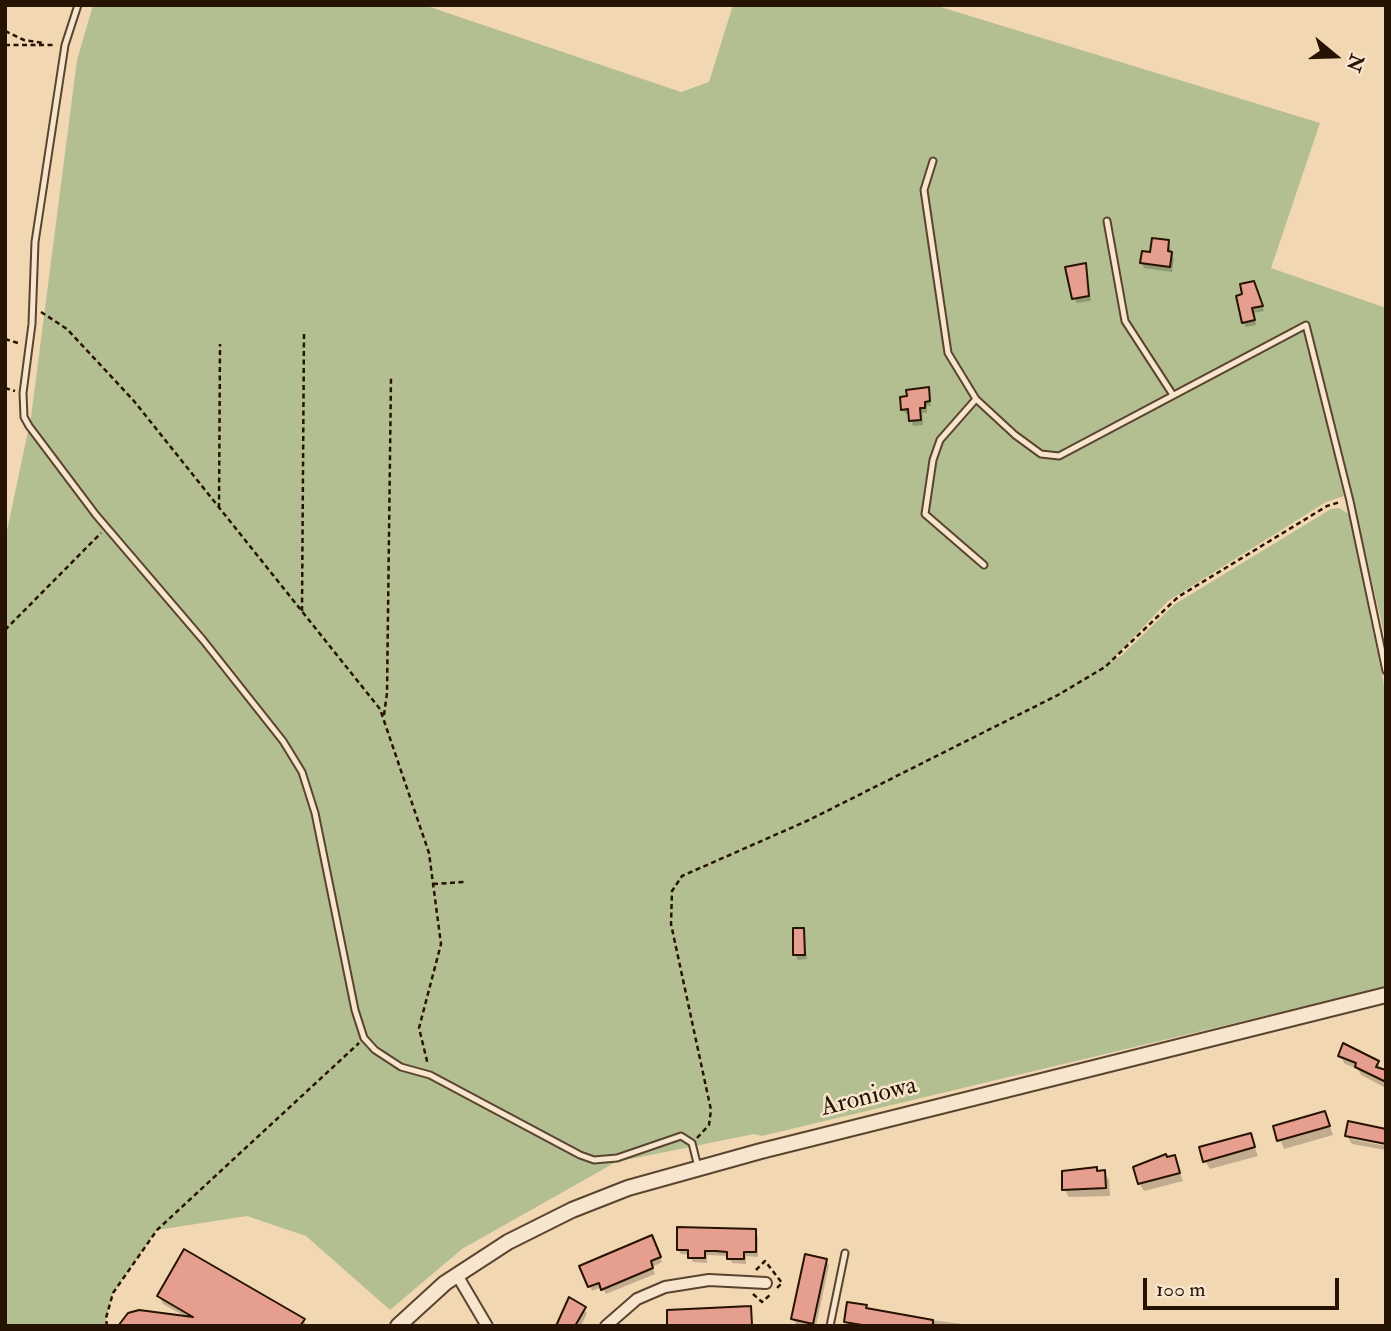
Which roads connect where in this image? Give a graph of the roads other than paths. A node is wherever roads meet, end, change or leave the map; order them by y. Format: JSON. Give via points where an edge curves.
{"nodes":[{"id":1,"x":78,"y":5,"type":"edge"},
{"id":2,"x":933,"y":161,"type":"dead end"},
{"id":3,"x":1107,"y":221,"type":"dead end"},
{"id":4,"x":1173,"y":395,"type":"junction"},
{"id":5,"x":976,"y":399,"type":"junction"},
{"id":6,"x":984,"y":565,"type":"dead end"},
{"id":7,"x":1386,"y":671,"type":"edge"},
{"id":8,"x":1386,"y":995,"type":"edge"},
{"id":9,"x":698,"y":1167,"type":"junction"},
{"id":10,"x":845,"y":1253,"type":"dead end"},
{"id":11,"x":457,"y":1275,"type":"junction"},
{"id":12,"x":766,"y":1283,"type":"dead end"},
{"id":13,"x":398,"y":1326,"type":"edge"},
{"id":14,"x":487,"y":1326,"type":"edge"},
{"id":15,"x":606,"y":1326,"type":"edge"},
{"id":16,"x":830,"y":1326,"type":"edge"}],
"edges":[{"from":1,"to":9,"type":"lane","via":[[65,45],[35,242],[24,417],[107,528],[283,741],[302,772],[364,1038],[401,1067],[430,1075],[588,1158],[617,1158],[681,1136],[692,1143]]},
{"from":2,"to":5,"type":"lane","via":[[924,190],[948,353]]},
{"from":3,"to":4,"type":"lane","via":[[1125,321]]},
{"from":4,"to":5,"type":"lane","via":[[1059,456],[1041,454]]},
{"from":4,"to":7,"type":"lane","via":[[1306,325]]},
{"from":5,"to":6,"type":"lane","via":[[940,440],[925,514]]},
{"from":8,"to":9,"type":"street","name":"Aroniowa"},
{"from":9,"to":11,"type":"street","name":"Aroniowa","via":[[580,1206],[508,1242]]},
{"from":10,"to":16,"type":"lane"},
{"from":11,"to":13,"type":"street","name":"Aroniowa"},
{"from":11,"to":14,"type":"street"},
{"from":12,"to":15,"type":"street","via":[[709,1280],[665,1287],[637,1299]]}]}
